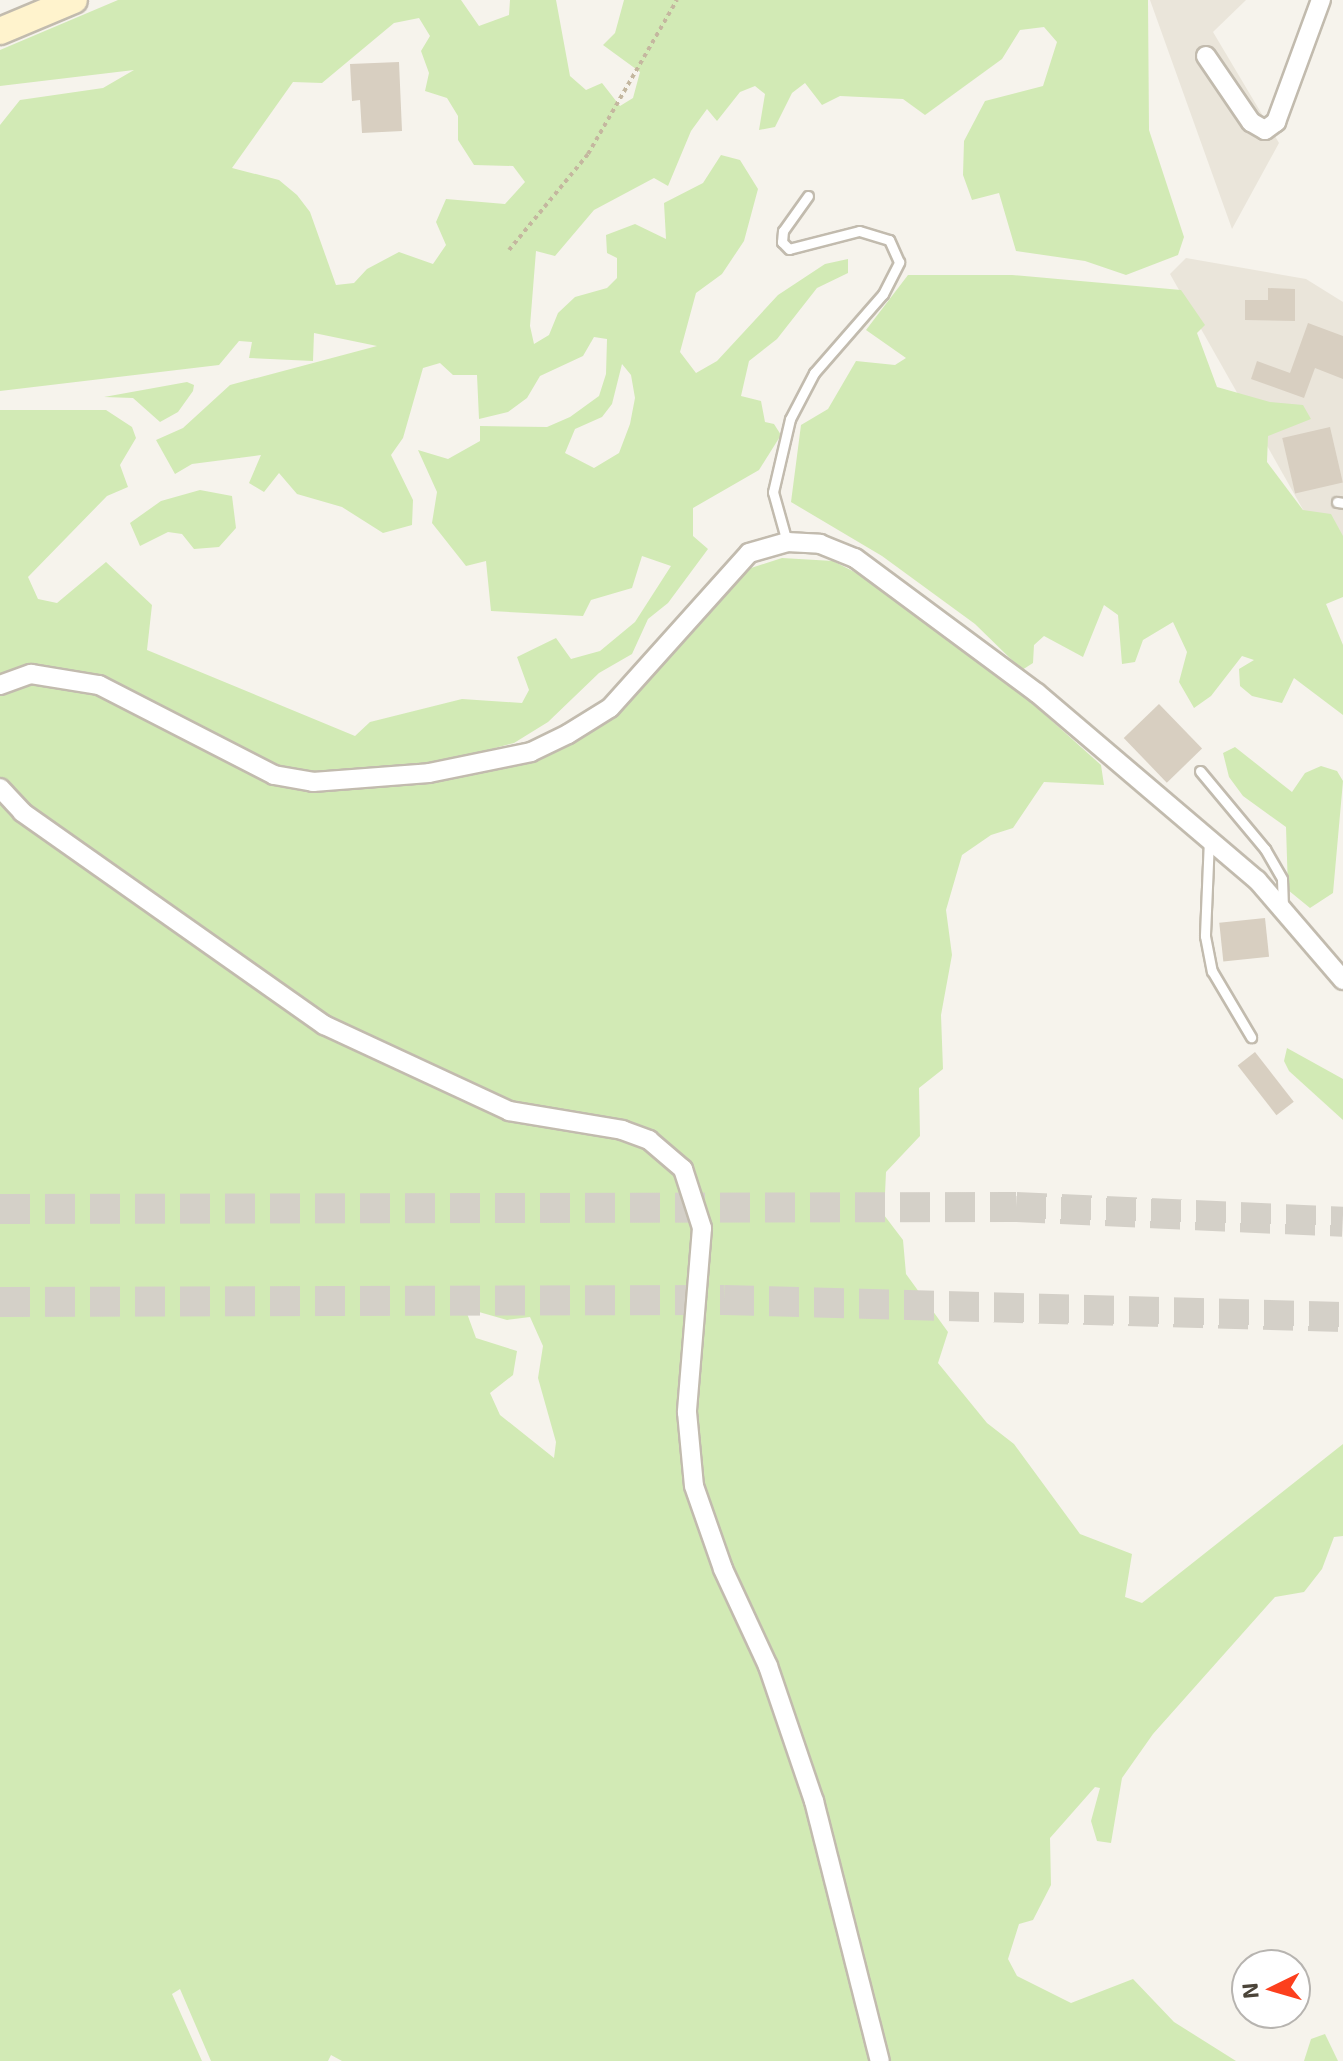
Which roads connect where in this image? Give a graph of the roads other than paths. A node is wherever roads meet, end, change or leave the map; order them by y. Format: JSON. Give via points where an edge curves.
{"nodes":[{"id":1,"x":74,"y":0,"type":"edge"},
{"id":2,"x":1321,"y":0,"type":"edge"},
{"id":3,"x":0,"y":31,"type":"edge"},
{"id":4,"x":1206,"y":56,"type":"dead end"},
{"id":5,"x":808,"y":196,"type":"dead end"},
{"id":6,"x":787,"y":542,"type":"junction"},
{"id":7,"x":0,"y":685,"type":"edge"},
{"id":8,"x":1200,"y":771,"type":"dead end"},
{"id":9,"x":0,"y":788,"type":"edge"},
{"id":10,"x":1209,"y":839,"type":"junction"},
{"id":11,"x":1284,"y":911,"type":"junction"},
{"id":12,"x":1343,"y":980,"type":"edge"},
{"id":13,"x":1251,"y":1037,"type":"dead end"},
{"id":14,"x":880,"y":2061,"type":"edge"}],
"edges":[{"from":1,"to":3,"type":"main road"},
{"from":2,"to":4,"type":"street","via":[[1276,122],[1265,130],[1251,122]]},
{"from":5,"to":6,"type":"lane","via":[[783,231],[782,242],[789,249],[859,231],[889,240],[899,262],[883,294],[814,373],[790,419],[773,492]]},
{"from":6,"to":7,"type":"street","via":[[749,553],[728,571],[610,708],[531,752],[429,773],[313,782],[274,775],[99,685],[31,674]]},
{"from":6,"to":10,"type":"street","via":[[820,544],[855,558],[1037,693]]},
{"from":8,"to":11,"type":"lane","via":[[1265,849],[1282,879]]},
{"from":9,"to":14,"type":"street","via":[[22,812],[324,1025],[509,1111],[622,1130],[649,1140],[683,1169],[702,1228],[687,1412],[694,1486],[723,1569],[768,1666],[814,1801]]},
{"from":10,"to":11,"type":"street"},
{"from":10,"to":13,"type":"lane","via":[[1205,936],[1212,971]]},
{"from":11,"to":12,"type":"street"}]}
